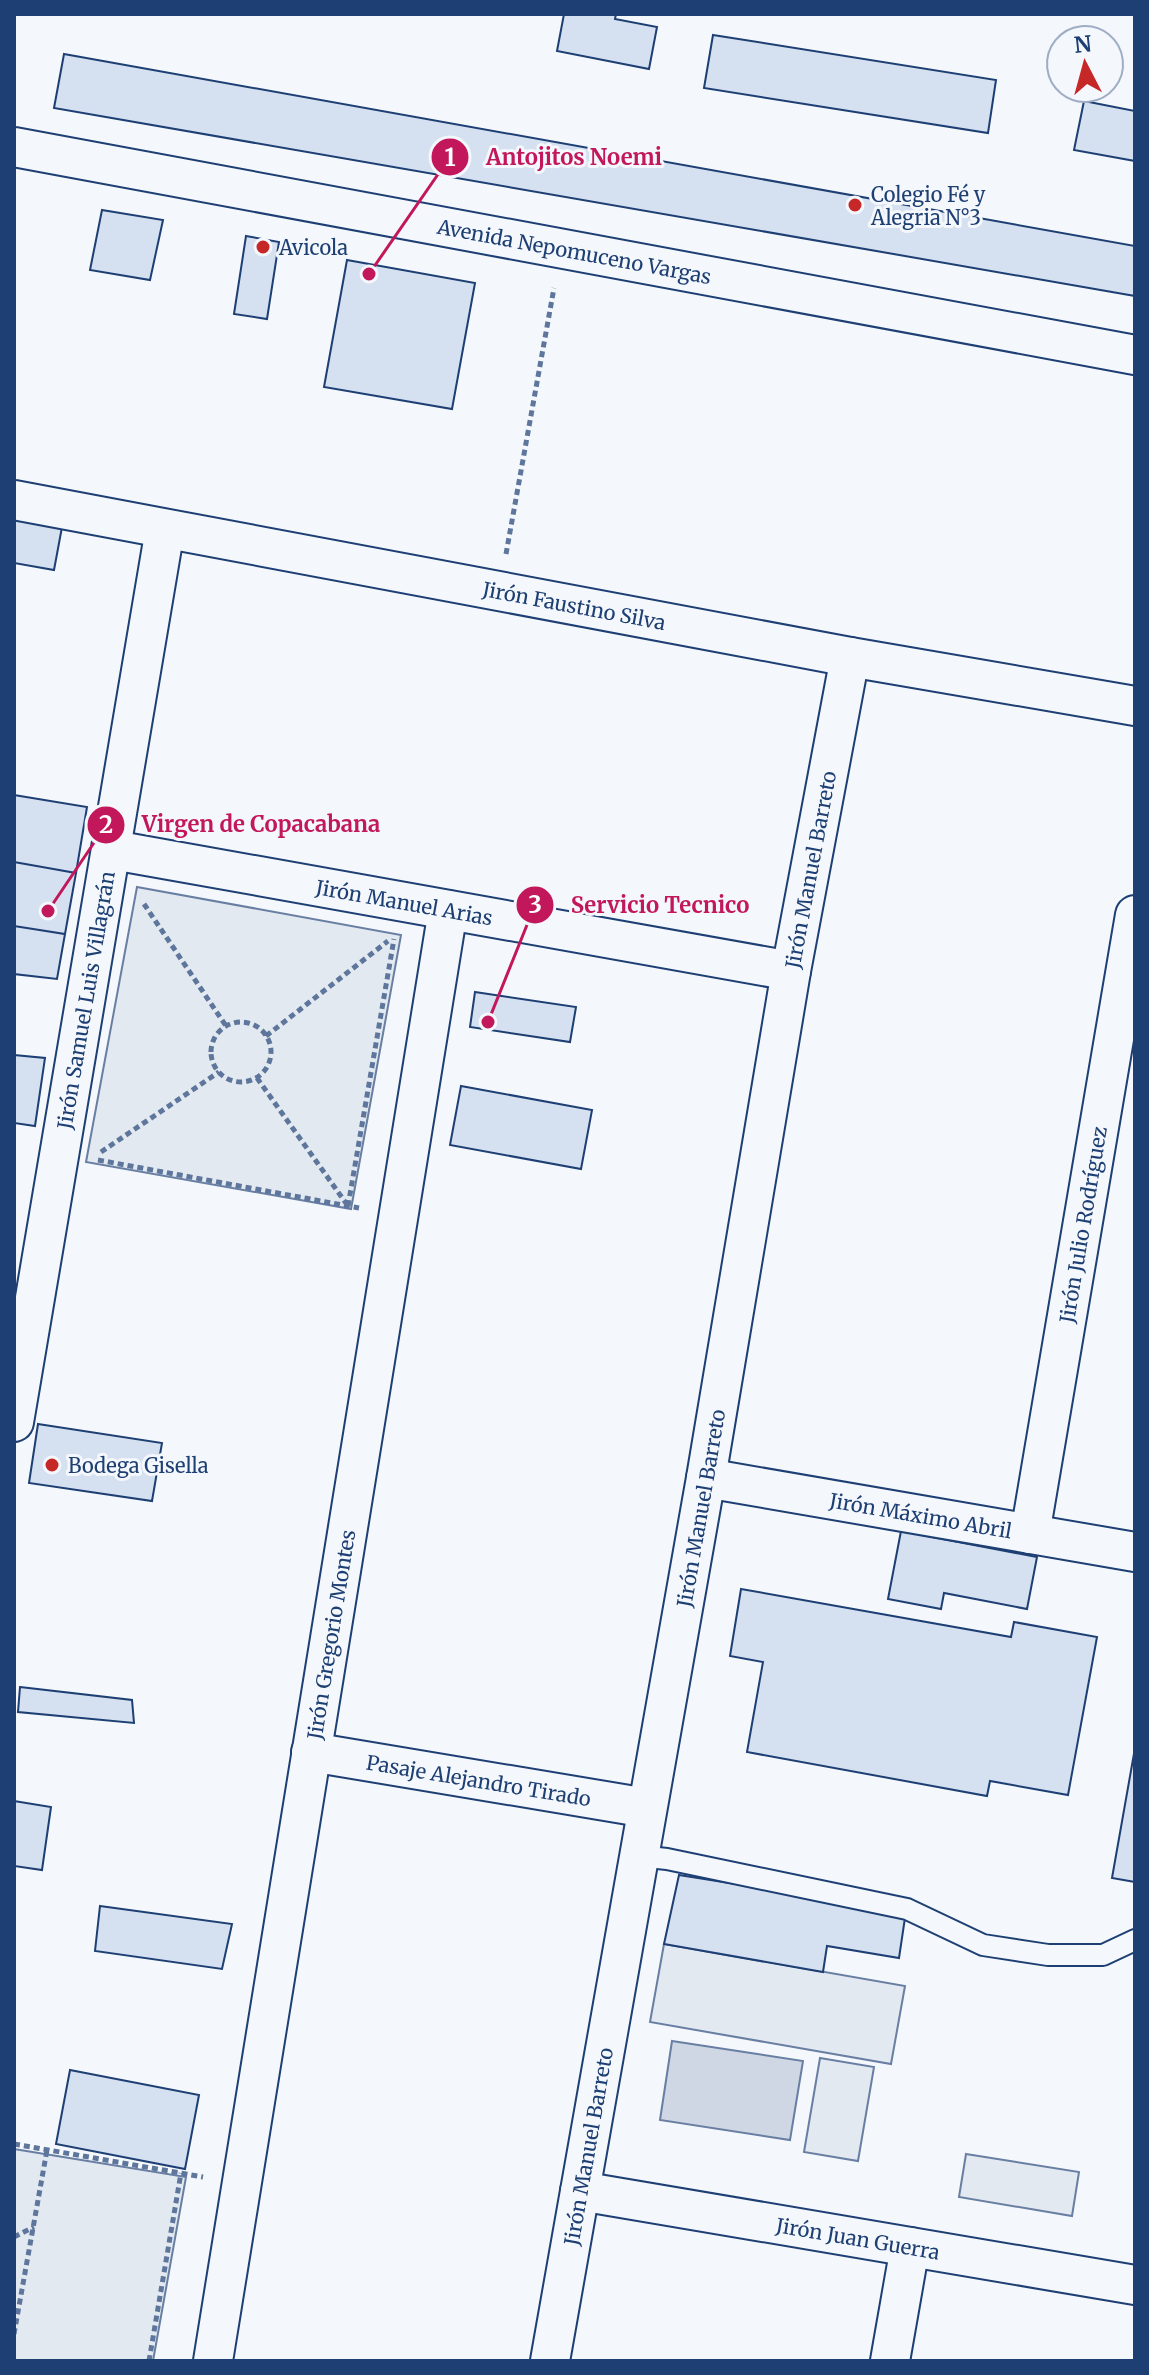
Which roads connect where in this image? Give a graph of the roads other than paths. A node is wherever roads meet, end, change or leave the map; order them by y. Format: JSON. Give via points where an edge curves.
{"nodes":[{"id":1,"x":14,"y":147,"type":"edge"},
{"id":2,"x":1135,"y":355,"type":"edge"},
{"id":3,"x":14,"y":500,"type":"edge"},
{"id":4,"x":165,"y":529,"type":"junction"},
{"id":5,"x":850,"y":657,"type":"junction"},
{"id":6,"x":1135,"y":706,"type":"edge"},
{"id":7,"x":113,"y":850,"type":"junction"},
{"id":8,"x":448,"y":910,"type":"junction"},
{"id":9,"x":1135,"y":915,"type":"edge"},
{"id":10,"x":791,"y":971,"type":"junction"},
{"id":11,"x":14,"y":1422,"type":"edge"},
{"id":12,"x":706,"y":1478,"type":"junction"},
{"id":13,"x":1030,"y":1534,"type":"junction"},
{"id":14,"x":1135,"y":1552,"type":"edge"},
{"id":15,"x":311,"y":1752,"type":"junction"},
{"id":16,"x":647,"y":1808,"type":"junction"},
{"id":17,"x":639,"y":1856,"type":"junction"},
{"id":18,"x":1135,"y":1940,"type":"edge"},
{"id":19,"x":580,"y":2191,"type":"junction"},
{"id":20,"x":910,"y":2247,"type":"junction"},
{"id":21,"x":1135,"y":2285,"type":"edge"},
{"id":22,"x":213,"y":2361,"type":"edge"},
{"id":23,"x":550,"y":2361,"type":"edge"},
{"id":24,"x":890,"y":2361,"type":"edge"}],
"edges":[{"from":1,"to":2,"type":"street","name":"Avenida Nepomuceno Vargas"},
{"from":3,"to":4,"type":"street","name":"Jirón Faustino Silva"},
{"from":4,"to":5,"type":"street","name":"Jirón Faustino Silva"},
{"from":4,"to":7,"type":"street","name":"Jirón Samuel Luis Villagrán"},
{"from":5,"to":6,"type":"street","name":"Jirón Faustino Silva"},
{"from":5,"to":10,"type":"street","name":"Jirón Manuel Barreto"},
{"from":7,"to":8,"type":"street","name":"Jirón Manuel Arias"},
{"from":7,"to":11,"type":"street","name":"Jirón Samuel Luis Villagrán"},
{"from":8,"to":10,"type":"street","name":"Jirón Manuel Arias"},
{"from":8,"to":15,"type":"street","name":"Jirón Gregorio Montes"},
{"from":9,"to":13,"type":"street","name":"Jirón Julio Rodríguez"},
{"from":10,"to":12,"type":"street","name":"Jirón Manuel Barreto"},
{"from":12,"to":13,"type":"street","name":"Jirón Máximo Abril"},
{"from":12,"to":16,"type":"street","name":"Jirón Manuel Barreto"},
{"from":13,"to":14,"type":"street","name":"Jirón Máximo Abril"},
{"from":15,"to":16,"type":"street","name":"Pasaje Alejandro Tirado"},
{"from":15,"to":22,"type":"street","name":"Jirón Gregorio Montes"},
{"from":16,"to":17,"type":"street","name":"Jirón Manuel Barreto"},
{"from":17,"to":18,"type":"lane","via":[[907,1909],[983,1945],[1048,1955],[1103,1955]]},
{"from":17,"to":19,"type":"street","name":"Jirón Manuel Barreto"},
{"from":19,"to":20,"type":"street","name":"Jirón Juan Guerra"},
{"from":19,"to":23,"type":"street","name":"Jirón Manuel Barreto"},
{"from":20,"to":21,"type":"street","name":"Jirón Juan Guerra"},
{"from":20,"to":24,"type":"street"}]}
